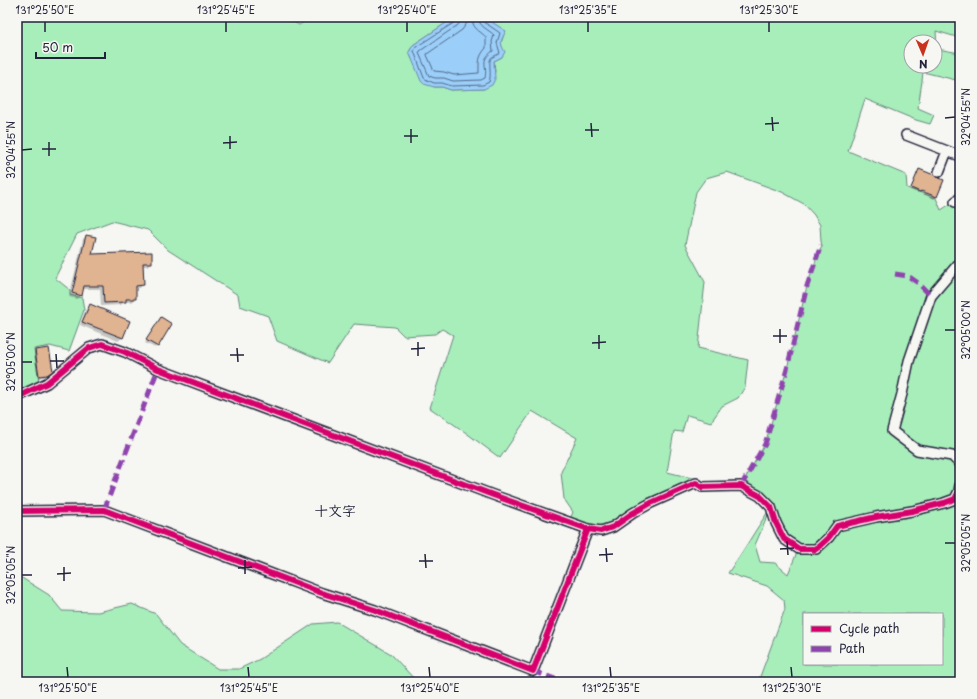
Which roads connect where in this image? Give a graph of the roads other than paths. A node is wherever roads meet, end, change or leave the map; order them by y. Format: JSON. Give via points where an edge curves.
{"nodes":[{"id":1,"x":906,"y":135,"type":"dead end"},
{"id":2,"x":947,"y":151,"type":"junction"},
{"id":3,"x":960,"y":156,"type":"edge"},
{"id":4,"x":939,"y":172,"type":"dead end"},
{"id":5,"x":960,"y":262,"type":"edge"},
{"id":6,"x":17,"y":397,"type":"edge"},
{"id":7,"x":960,"y":464,"type":"edge"},
{"id":8,"x":960,"y":485,"type":"edge"},
{"id":9,"x":17,"y":512,"type":"edge"},
{"id":10,"x":588,"y":529,"type":"junction"}],
"edges":[{"from":1,"to":2,"type":"street"},
{"from":2,"to":3,"type":"street"},
{"from":2,"to":4,"type":"street"},
{"from":5,"to":7,"type":"street","via":[[931,296],[909,361],[892,431],[917,450],[952,456]]},
{"from":6,"to":10,"type":"street","via":[[47,383],[89,348],[102,344],[180,377]]},
{"from":8,"to":10,"type":"street","via":[[955,499],[944,503],[837,526],[816,549],[799,550],[784,539],[771,507],[760,496],[741,486],[702,486],[696,483],[651,503],[613,527],[601,531]]},
{"from":9,"to":10,"type":"street","via":[[104,510],[533,670]]}]}
